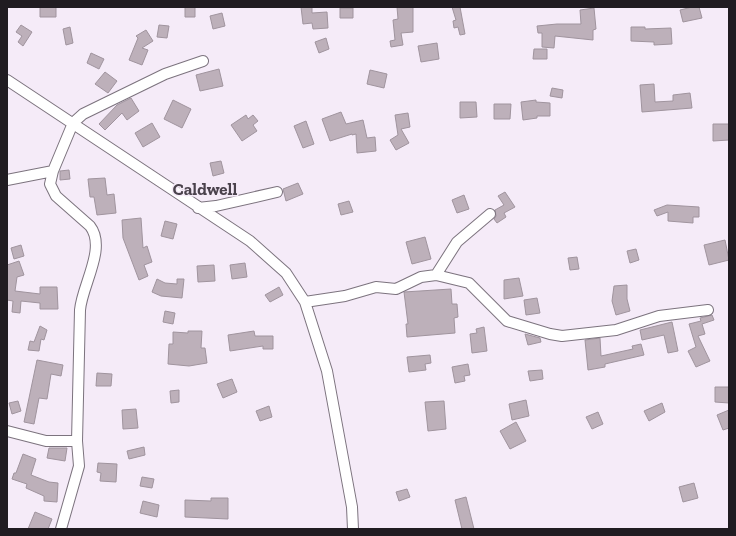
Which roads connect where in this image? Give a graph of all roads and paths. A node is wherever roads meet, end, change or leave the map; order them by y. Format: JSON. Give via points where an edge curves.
{"nodes":[{"id":1,"x":203,"y":61,"type":"dead end"},
{"id":2,"x":7,"y":80,"type":"edge"},
{"id":3,"x":73,"y":123,"type":"junction"},
{"id":4,"x":53,"y":171,"type":"junction"},
{"id":5,"x":7,"y":180,"type":"edge"},
{"id":6,"x":278,"y":192,"type":"dead end"},
{"id":7,"x":198,"y":208,"type":"junction"},
{"id":8,"x":490,"y":214,"type":"dead end"},
{"id":9,"x":436,"y":275,"type":"junction"},
{"id":10,"x":305,"y":302,"type":"junction"},
{"id":11,"x":708,"y":310,"type":"dead end"},
{"id":12,"x":7,"y":431,"type":"edge"},
{"id":13,"x":77,"y":441,"type":"junction"},
{"id":14,"x":62,"y":529,"type":"edge"},
{"id":15,"x":352,"y":529,"type":"edge"}],
"edges":[{"from":1,"to":3,"type":"street","via":[[149,81],[83,114]]},
{"from":2,"to":3,"type":"street"},
{"from":3,"to":4,"type":"street"},
{"from":3,"to":7,"type":"street"},
{"from":4,"to":5,"type":"street"},
{"from":4,"to":13,"type":"street","via":[[50,184],[52,192],[90,226],[96,238],[80,310]]},
{"from":6,"to":7,"type":"street"},
{"from":7,"to":10,"type":"street","via":[[250,241],[274,260]]},
{"from":8,"to":9,"type":"street","via":[[457,242]]},
{"from":9,"to":10,"type":"street","via":[[421,277],[396,289],[376,287],[345,296]]},
{"from":9,"to":11,"type":"street","via":[[469,283],[507,321],[562,336],[616,330],[659,316]]},
{"from":10,"to":15,"type":"street","via":[[327,371],[352,507]]},
{"from":12,"to":13,"type":"street","via":[[46,441]]},
{"from":13,"to":14,"type":"street","via":[[79,466]]}]}
